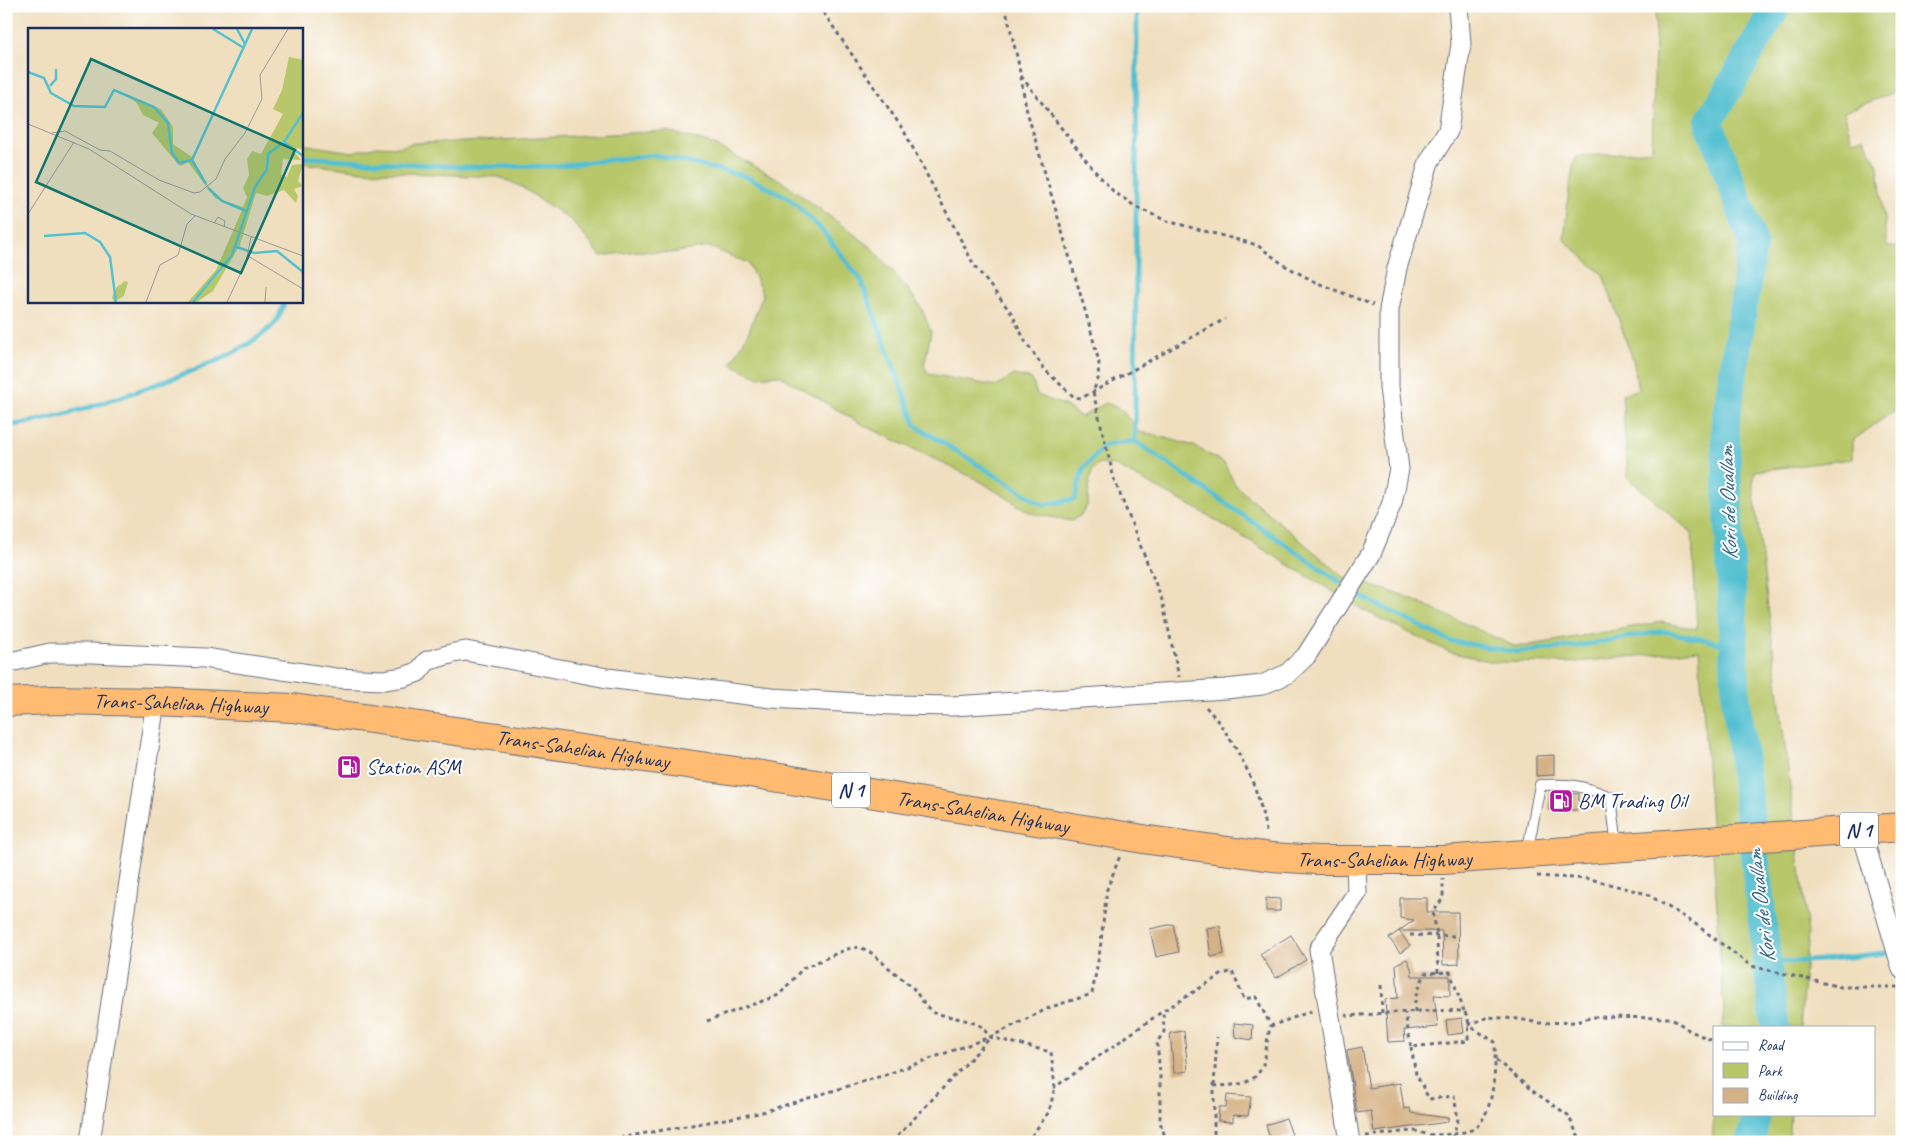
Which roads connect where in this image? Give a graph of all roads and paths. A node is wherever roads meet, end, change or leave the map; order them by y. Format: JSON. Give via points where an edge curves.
{"nodes":[{"id":1,"x":819,"y":6,"type":"edge"},
{"id":2,"x":1005,"y":6,"type":"edge"},
{"id":3,"x":1458,"y":6,"type":"edge"},
{"id":4,"x":1020,"y":76,"type":"junction"},
{"id":5,"x":1389,"y":310,"type":"junction"},
{"id":6,"x":1225,"y":319,"type":"dead end"},
{"id":7,"x":1093,"y":392,"type":"junction"},
{"id":8,"x":6,"y":663,"type":"edge"},
{"id":9,"x":1191,"y":692,"type":"junction"},
{"id":10,"x":6,"y":702,"type":"edge"},
{"id":11,"x":156,"y":702,"type":"junction"},
{"id":12,"x":1902,"y":827,"type":"edge"},
{"id":13,"x":1861,"y":830,"type":"junction"},
{"id":14,"x":1127,"y":836,"type":"junction"},
{"id":15,"x":1617,"y":847,"type":"junction"},
{"id":16,"x":1272,"y":857,"type":"junction"},
{"id":17,"x":1356,"y":860,"type":"junction"},
{"id":18,"x":1443,"y":860,"type":"junction"},
{"id":19,"x":1528,"y":865,"type":"junction"},
{"id":20,"x":1410,"y":935,"type":"dead end"},
{"id":21,"x":1437,"y":936,"type":"junction"},
{"id":22,"x":1455,"y":936,"type":"dead end"},
{"id":23,"x":1902,"y":969,"type":"edge"},
{"id":24,"x":1438,"y":973,"type":"junction"},
{"id":25,"x":1381,"y":985,"type":"dead end"},
{"id":26,"x":1902,"y":987,"type":"edge"},
{"id":27,"x":1328,"y":1006,"type":"junction"},
{"id":28,"x":1163,"y":1011,"type":"junction"},
{"id":29,"x":1414,"y":1012,"type":"junction"},
{"id":30,"x":1464,"y":1012,"type":"junction"},
{"id":31,"x":1382,"y":1013,"type":"junction"},
{"id":32,"x":1405,"y":1013,"type":"junction"},
{"id":33,"x":706,"y":1021,"type":"dead end"},
{"id":34,"x":1468,"y":1024,"type":"junction"},
{"id":35,"x":1271,"y":1026,"type":"junction"},
{"id":36,"x":990,"y":1037,"type":"junction"},
{"id":37,"x":1217,"y":1037,"type":"dead end"},
{"id":38,"x":1713,"y":1041,"type":"edge"},
{"id":39,"x":1411,"y":1047,"type":"junction"},
{"id":40,"x":1496,"y":1060,"type":"junction"},
{"id":41,"x":1214,"y":1086,"type":"junction"},
{"id":42,"x":1055,"y":1087,"type":"junction"},
{"id":43,"x":1454,"y":1133,"type":"junction"},
{"id":44,"x":1350,"y":1141,"type":"edge"},
{"id":45,"x":90,"y":1142,"type":"edge"},
{"id":46,"x":596,"y":1142,"type":"edge"},
{"id":47,"x":892,"y":1142,"type":"edge"},
{"id":48,"x":1027,"y":1142,"type":"edge"},
{"id":49,"x":1167,"y":1142,"type":"edge"},
{"id":50,"x":1214,"y":1142,"type":"edge"},
{"id":51,"x":1451,"y":1142,"type":"edge"},
{"id":52,"x":1581,"y":1142,"type":"edge"}],
"edges":[{"from":1,"to":7,"type":"path","via":[[904,131],[974,265],[1012,314],[1025,341],[1045,370],[1074,397],[1081,398]]},
{"from":2,"to":4,"type":"path"},
{"from":3,"to":5,"type":"street","via":[[1461,44],[1448,131],[1428,162],[1397,268]]},
{"from":4,"to":5,"type":"path","via":[[1094,170],[1114,191],[1136,206],[1167,221],[1257,245],[1315,282]]},
{"from":4,"to":7,"type":"path","via":[[1026,108],[1099,362]]},
{"from":5,"to":9,"type":"street","via":[[1389,387],[1399,469],[1392,503],[1372,554],[1306,656],[1287,674],[1262,684]]},
{"from":6,"to":7,"type":"path"},
{"from":7,"to":9,"type":"path","via":[[1114,479],[1162,600],[1180,680]]},
{"from":8,"to":9,"type":"street","via":[[50,653],[102,653],[205,658],[335,678],[384,680],[418,672],[427,661],[466,652],[607,678],[772,698],[883,705],[953,706]]},
{"from":9,"to":16,"type":"path","via":[[1236,749],[1258,797]]},
{"from":10,"to":11,"type":"highway","name":"Trans-Sahelian Highway","number":"N 1"},
{"from":11,"to":14,"type":"highway","name":"Trans-Sahelian Highway","number":"N 1","via":[[293,708],[331,713],[750,773]]},
{"from":11,"to":45,"type":"street"},
{"from":12,"to":13,"type":"highway","name":"Trans-Sahelian Highway","number":"N 1"},
{"from":13,"to":15,"type":"highway","name":"Trans-Sahelian Highway","number":"N 1"},
{"from":13,"to":23,"type":"street"},
{"from":14,"to":16,"type":"highway","name":"Trans-Sahelian Highway","number":"N 1"},
{"from":14,"to":36,"type":"path","via":[[1108,889],[1092,994],[1051,1007]]},
{"from":15,"to":19,"type":"highway","name":"Trans-Sahelian Highway","number":"N 1"},
{"from":15,"to":19,"type":"lane","via":[[1611,797],[1584,786],[1540,785]]},
{"from":16,"to":17,"type":"highway","name":"Trans-Sahelian Highway","number":"N 1"},
{"from":17,"to":18,"type":"highway","name":"Trans-Sahelian Highway","number":"N 1"},
{"from":17,"to":27,"type":"street","via":[[1357,893],[1319,949]]},
{"from":18,"to":19,"type":"highway","name":"Trans-Sahelian Highway","number":"N 1"},
{"from":18,"to":21,"type":"path","via":[[1442,898],[1433,912]]},
{"from":19,"to":26,"type":"path","via":[[1647,894],[1694,923],[1751,966],[1841,987]]},
{"from":20,"to":21,"type":"path"},
{"from":21,"to":22,"type":"path"},
{"from":21,"to":24,"type":"path"},
{"from":24,"to":29,"type":"path","via":[[1425,973],[1415,998]]},
{"from":24,"to":30,"type":"path","via":[[1450,972]]},
{"from":25,"to":31,"type":"path"},
{"from":27,"to":31,"type":"path","via":[[1348,1016]]},
{"from":27,"to":35,"type":"path"},
{"from":27,"to":44,"type":"street"},
{"from":28,"to":35,"type":"path","via":[[1232,971],[1244,998],[1256,997]]},
{"from":28,"to":42,"type":"path"},
{"from":28,"to":49,"type":"path","via":[[1164,1032],[1158,1042],[1160,1122]]},
{"from":29,"to":30,"type":"path","via":[[1448,1009]]},
{"from":29,"to":32,"type":"path"},
{"from":30,"to":34,"type":"path"},
{"from":31,"to":32,"type":"path"},
{"from":32,"to":39,"type":"path"},
{"from":33,"to":36,"type":"path","via":[[780,994],[803,968],[847,949],[860,947],[913,988],[934,1013],[982,1026]]},
{"from":34,"to":38,"type":"path","via":[[1488,1016],[1539,1023],[1576,1022],[1593,1017],[1672,1018],[1690,1031]]},
{"from":34,"to":39,"type":"path","via":[[1468,1041]]},
{"from":34,"to":40,"type":"path","via":[[1495,1042]]},
{"from":35,"to":41,"type":"path","via":[[1265,1058],[1253,1078],[1244,1084]]},
{"from":36,"to":42,"type":"path","via":[[1051,1052]]},
{"from":36,"to":46,"type":"path","via":[[885,1075],[759,1113]]},
{"from":36,"to":47,"type":"path"},
{"from":37,"to":41,"type":"path"},
{"from":39,"to":43,"type":"path","via":[[1416,1074],[1429,1099],[1454,1096],[1458,1119]]},
{"from":40,"to":43,"type":"path","via":[[1484,1119],[1478,1127]]},
{"from":40,"to":52,"type":"path","via":[[1568,1115]]},
{"from":41,"to":50,"type":"path"},
{"from":42,"to":48,"type":"path","via":[[1049,1112]]},
{"from":43,"to":44,"type":"path","via":[[1414,1131]]},
{"from":43,"to":51,"type":"path"}]}
